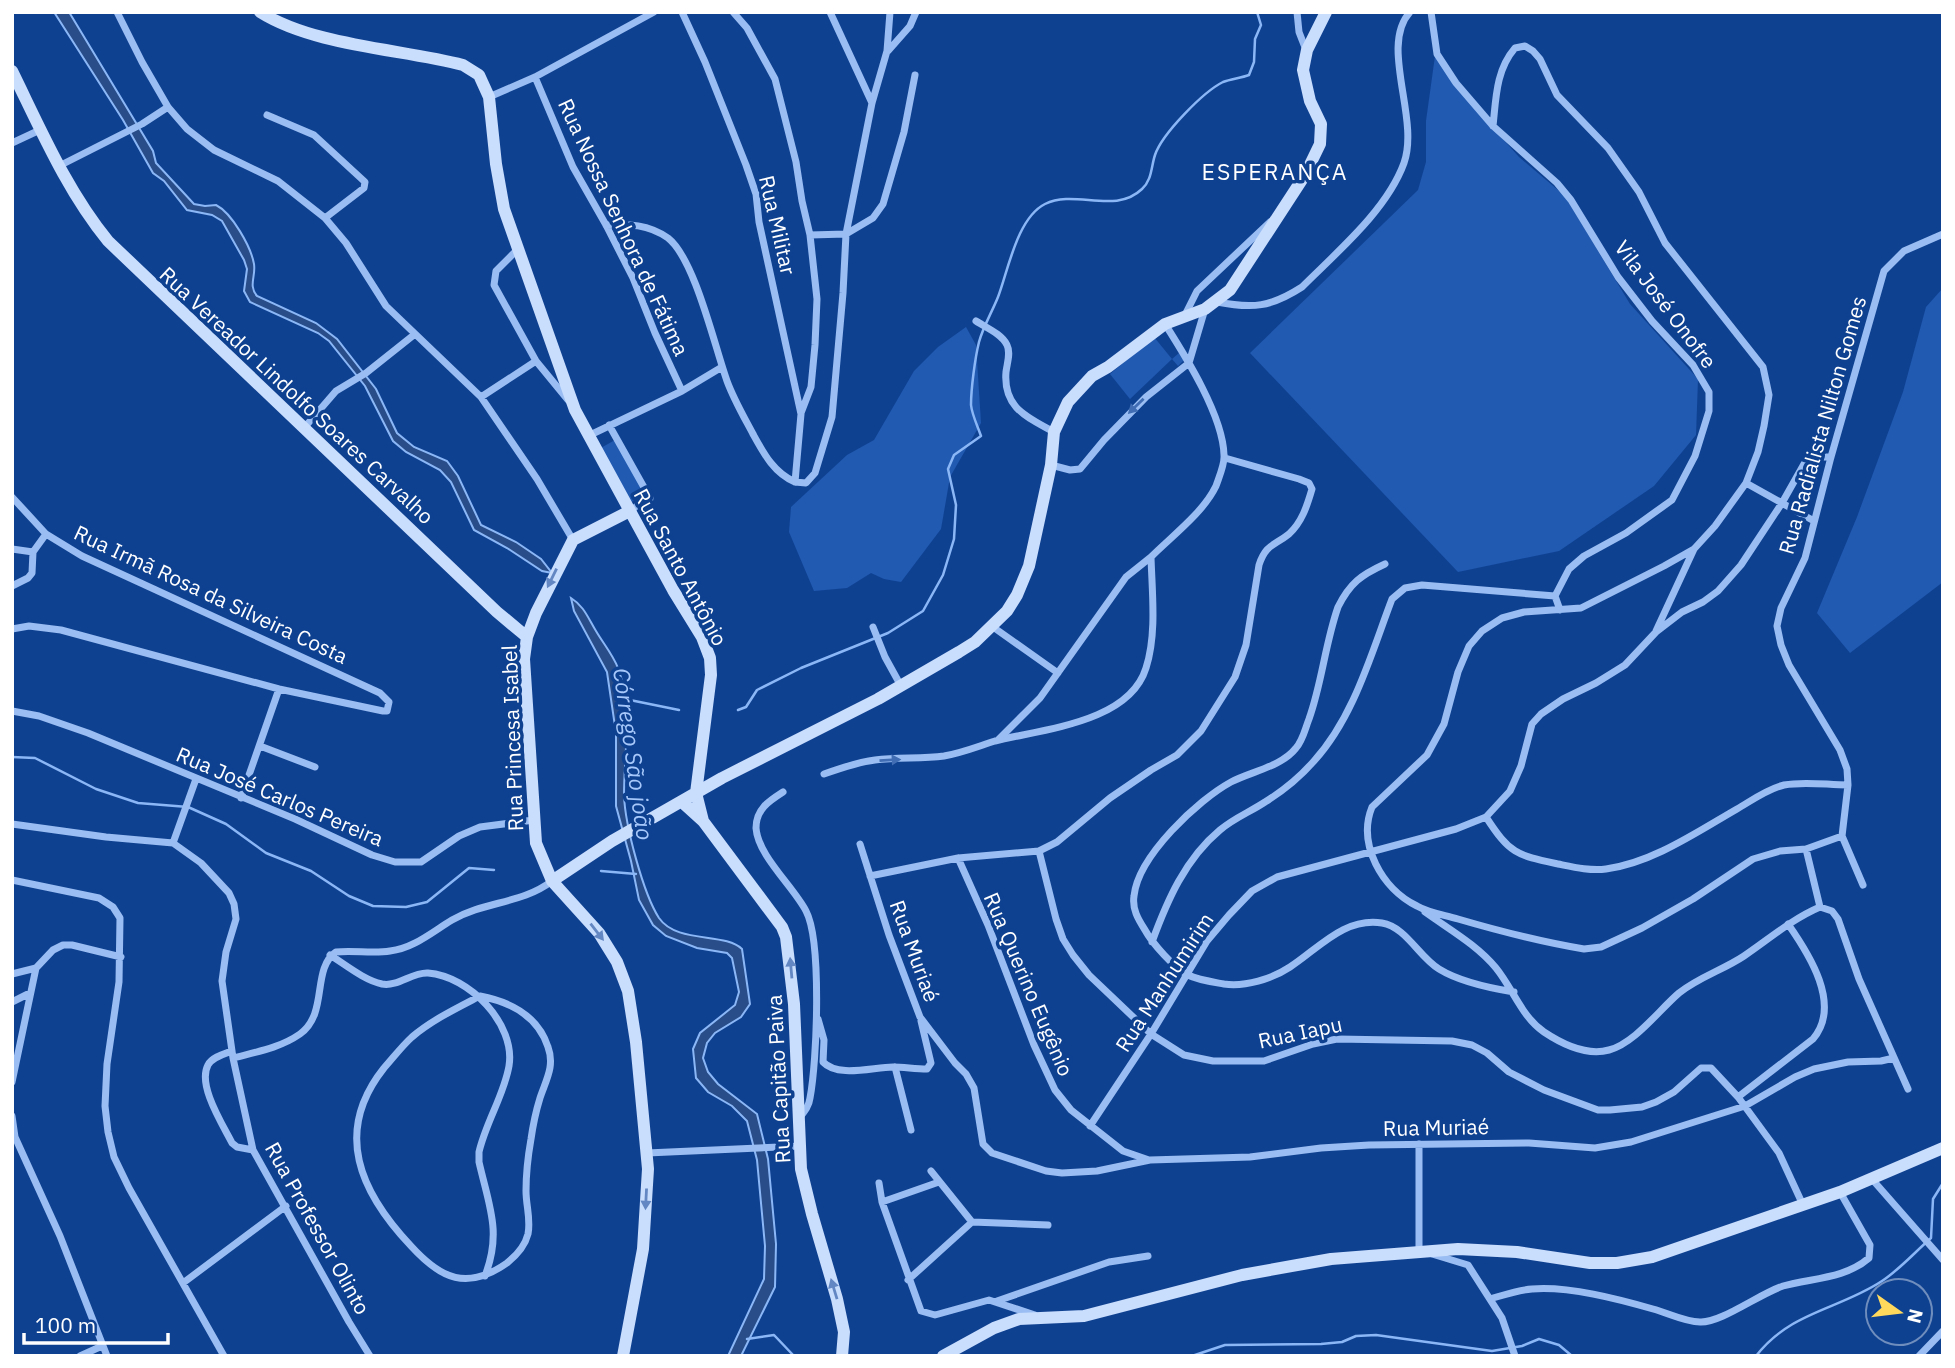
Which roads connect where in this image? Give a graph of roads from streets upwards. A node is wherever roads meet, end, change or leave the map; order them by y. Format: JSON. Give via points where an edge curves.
{"nodes":[{"id":1,"x":117,"y":12,"type":"edge"},
{"id":2,"x":260,"y":12,"type":"edge"},
{"id":3,"x":682,"y":12,"type":"edge"},
{"id":4,"x":733,"y":12,"type":"edge"},
{"id":5,"x":830,"y":12,"type":"edge"},
{"id":6,"x":890,"y":12,"type":"edge"},
{"id":7,"x":916,"y":12,"type":"edge"},
{"id":8,"x":1297,"y":12,"type":"edge"},
{"id":9,"x":1326,"y":12,"type":"edge"},
{"id":10,"x":1410,"y":12,"type":"edge"},
{"id":11,"x":1431,"y":12,"type":"edge"},
{"id":12,"x":649,"y":13,"type":"edge"},
{"id":13,"x":1307,"y":50,"type":"junction"},
{"id":14,"x":887,"y":51,"type":"junction"},
{"id":15,"x":12,"y":71,"type":"edge"},
{"id":16,"x":915,"y":75,"type":"dead end"},
{"id":17,"x":535,"y":77,"type":"junction"},
{"id":18,"x":489,"y":97,"type":"junction"},
{"id":19,"x":872,"y":103,"type":"junction"},
{"id":20,"x":169,"y":107,"type":"junction"},
{"id":21,"x":267,"y":115,"type":"dead end"},
{"id":22,"x":1493,"y":126,"type":"junction"},
{"id":23,"x":42,"y":129,"type":"junction"},
{"id":24,"x":12,"y":143,"type":"edge"},
{"id":25,"x":59,"y":166,"type":"junction"},
{"id":26,"x":1279,"y":214,"type":"junction"},
{"id":27,"x":325,"y":218,"type":"junction"},
{"id":28,"x":606,"y":225,"type":"junction"},
{"id":29,"x":846,"y":234,"type":"junction"},
{"id":30,"x":1943,"y":234,"type":"edge"},
{"id":31,"x":810,"y":235,"type":"junction"},
{"id":32,"x":517,"y":250,"type":"junction"},
{"id":33,"x":1211,"y":305,"type":"junction"},
{"id":34,"x":1184,"y":316,"type":"junction"},
{"id":35,"x":979,"y":323,"type":"dead end"},
{"id":36,"x":1165,"y":324,"type":"junction"},
{"id":37,"x":415,"y":334,"type":"junction"},
{"id":38,"x":536,"y":361,"type":"junction"},
{"id":39,"x":1189,"y":363,"type":"junction"},
{"id":40,"x":722,"y":367,"type":"junction"},
{"id":41,"x":682,"y":391,"type":"junction"},
{"id":42,"x":481,"y":397,"type":"junction"},
{"id":43,"x":575,"y":410,"type":"junction"},
{"id":44,"x":801,"y":414,"type":"junction"},
{"id":45,"x":609,"y":425,"type":"junction"},
{"id":46,"x":304,"y":428,"type":"junction"},
{"id":47,"x":1054,"y":432,"type":"junction"},
{"id":48,"x":588,"y":436,"type":"junction"},
{"id":49,"x":1831,"y":457,"type":"junction"},
{"id":50,"x":1225,"y":458,"type":"junction"},
{"id":51,"x":1051,"y":465,"type":"junction"},
{"id":52,"x":795,"y":482,"type":"junction"},
{"id":53,"x":1745,"y":483,"type":"junction"},
{"id":54,"x":12,"y":498,"type":"edge"},
{"id":55,"x":1782,"y":503,"type":"junction"},
{"id":56,"x":630,"y":511,"type":"junction"},
{"id":57,"x":1814,"y":521,"type":"junction"},
{"id":58,"x":47,"y":534,"type":"junction"},
{"id":59,"x":573,"y":540,"type":"junction"},
{"id":60,"x":12,"y":549,"type":"edge"},
{"id":61,"x":1694,"y":549,"type":"junction"},
{"id":62,"x":33,"y":552,"type":"junction"},
{"id":63,"x":1151,"y":557,"type":"junction"},
{"id":64,"x":1385,"y":564,"type":"dead end"},
{"id":65,"x":12,"y":586,"type":"edge"},
{"id":66,"x":1555,"y":596,"type":"junction"},
{"id":67,"x":1560,"y":610,"type":"junction"},
{"id":68,"x":993,"y":627,"type":"junction"},
{"id":69,"x":12,"y":629,"type":"edge"},
{"id":70,"x":874,"y":630,"type":"dead end"},
{"id":71,"x":1656,"y":632,"type":"junction"},
{"id":72,"x":527,"y":637,"type":"junction"},
{"id":73,"x":1058,"y":673,"type":"junction"},
{"id":74,"x":901,"y":686,"type":"junction"},
{"id":75,"x":279,"y":689,"type":"junction"},
{"id":76,"x":12,"y":711,"type":"edge"},
{"id":77,"x":998,"y":741,"type":"junction"},
{"id":78,"x":260,"y":746,"type":"junction"},
{"id":79,"x":315,"y":767,"type":"dead end"},
{"id":80,"x":824,"y":774,"type":"dead end"},
{"id":81,"x":196,"y":779,"type":"junction"},
{"id":82,"x":1848,"y":785,"type":"junction"},
{"id":83,"x":783,"y":792,"type":"dead end"},
{"id":84,"x":696,"y":793,"type":"junction"},
{"id":85,"x":241,"y":798,"type":"junction"},
{"id":86,"x":682,"y":802,"type":"junction"},
{"id":87,"x":1486,"y":817,"type":"junction"},
{"id":88,"x":534,"y":820,"type":"junction"},
{"id":89,"x":703,"y":821,"type":"junction"},
{"id":90,"x":12,"y":824,"type":"edge"},
{"id":91,"x":1842,"y":836,"type":"junction"},
{"id":92,"x":173,"y":843,"type":"junction"},
{"id":93,"x":860,"y":844,"type":"dead end"},
{"id":94,"x":1806,"y":849,"type":"junction"},
{"id":95,"x":1039,"y":851,"type":"junction"},
{"id":96,"x":1369,"y":851,"type":"junction"},
{"id":97,"x":958,"y":858,"type":"junction"},
{"id":98,"x":870,"y":876,"type":"junction"},
{"id":99,"x":555,"y":878,"type":"junction"},
{"id":100,"x":12,"y":880,"type":"edge"},
{"id":101,"x":1863,"y":885,"type":"dead end"},
{"id":102,"x":1820,"y":906,"type":"junction"},
{"id":103,"x":1419,"y":908,"type":"junction"},
{"id":104,"x":1788,"y":924,"type":"junction"},
{"id":105,"x":1152,"y":942,"type":"junction"},
{"id":106,"x":330,"y":956,"type":"junction"},
{"id":107,"x":121,"y":957,"type":"junction"},
{"id":108,"x":36,"y":968,"type":"junction"},
{"id":109,"x":12,"y":974,"type":"edge"},
{"id":110,"x":1187,"y":975,"type":"junction"},
{"id":111,"x":1514,"y":992,"type":"junction"},
{"id":112,"x":30,"y":993,"type":"junction"},
{"id":113,"x":480,"y":996,"type":"junction"},
{"id":114,"x":12,"y":1002,"type":"edge"},
{"id":115,"x":816,"y":1010,"type":"junction"},
{"id":116,"x":920,"y":1017,"type":"junction"},
{"id":117,"x":1151,"y":1034,"type":"junction"},
{"id":118,"x":232,"y":1055,"type":"junction"},
{"id":119,"x":1894,"y":1058,"type":"junction"},
{"id":120,"x":894,"y":1067,"type":"junction"},
{"id":121,"x":12,"y":1082,"type":"edge"},
{"id":122,"x":1908,"y":1089,"type":"dead end"},
{"id":123,"x":1738,"y":1097,"type":"junction"},
{"id":124,"x":1745,"y":1107,"type":"junction"},
{"id":125,"x":12,"y":1116,"type":"edge"},
{"id":126,"x":800,"y":1118,"type":"junction"},
{"id":127,"x":1090,"y":1126,"type":"junction"},
{"id":128,"x":911,"y":1130,"type":"dead end"},
{"id":129,"x":1419,"y":1144,"type":"junction"},
{"id":130,"x":801,"y":1146,"type":"junction"},
{"id":131,"x":1943,"y":1148,"type":"edge"},
{"id":132,"x":253,"y":1150,"type":"junction"},
{"id":133,"x":647,"y":1153,"type":"junction"},
{"id":134,"x":1150,"y":1160,"type":"junction"},
{"id":135,"x":931,"y":1171,"type":"dead end"},
{"id":136,"x":1871,"y":1178,"type":"junction"},
{"id":137,"x":939,"y":1182,"type":"junction"},
{"id":138,"x":879,"y":1183,"type":"dead end"},
{"id":139,"x":1840,"y":1192,"type":"junction"},
{"id":140,"x":882,"y":1202,"type":"junction"},
{"id":141,"x":1803,"y":1205,"type":"junction"},
{"id":142,"x":286,"y":1206,"type":"junction"},
{"id":143,"x":972,"y":1222,"type":"junction"},
{"id":144,"x":1048,"y":1225,"type":"dead end"},
{"id":145,"x":1422,"y":1252,"type":"junction"},
{"id":146,"x":1148,"y":1256,"type":"dead end"},
{"id":147,"x":1943,"y":1261,"type":"edge"},
{"id":148,"x":485,"y":1277,"type":"junction"},
{"id":149,"x":908,"y":1280,"type":"junction"},
{"id":150,"x":183,"y":1283,"type":"junction"},
{"id":151,"x":1490,"y":1299,"type":"junction"},
{"id":152,"x":996,"y":1301,"type":"junction"},
{"id":153,"x":1039,"y":1317,"type":"junction"},
{"id":154,"x":1943,"y":1331,"type":"edge"},
{"id":155,"x":102,"y":1346,"type":"junction"},
{"id":156,"x":80,"y":1356,"type":"edge"},
{"id":157,"x":107,"y":1356,"type":"edge"},
{"id":158,"x":224,"y":1356,"type":"edge"},
{"id":159,"x":370,"y":1356,"type":"edge"},
{"id":160,"x":623,"y":1356,"type":"edge"},
{"id":161,"x":842,"y":1356,"type":"edge"},
{"id":162,"x":943,"y":1356,"type":"edge"},
{"id":163,"x":1515,"y":1356,"type":"edge"},
{"id":164,"x":1919,"y":1356,"type":"edge"}],
"edges":[{"from":1,"to":20,"type":"street"},
{"from":2,"to":18,"type":"street","name":"Rua Santo Antônio","via":[[320,35],[463,65],[479,75]]},
{"from":3,"to":44,"type":"street","name":"Rua Militar","via":[[756,194]]},
{"from":4,"to":31,"type":"street","via":[[775,79]]},
{"from":5,"to":19,"type":"street"},
{"from":6,"to":14,"type":"street"},
{"from":7,"to":14,"type":"street"},
{"from":8,"to":13,"type":"street"},
{"from":9,"to":13,"type":"street"},
{"from":10,"to":33,"type":"street","via":[[1403,19],[1398,43],[1409,132],[1396,182],[1378,208],[1302,287],[1248,308]]},
{"from":11,"to":22,"type":"street","name":"Vila José Onofre","via":[[1437,54]]},
{"from":12,"to":17,"type":"street"},
{"from":13,"to":26,"type":"street","via":[[1303,70],[1321,124],[1320,144]]},
{"from":14,"to":19,"type":"street"},
{"from":15,"to":23,"type":"street","name":"Rua Vereador Lindolfo Soares Carvalho"},
{"from":16,"to":29,"type":"street","via":[[883,204],[873,218]]},
{"from":17,"to":18,"type":"street"},
{"from":17,"to":28,"type":"street","name":"Rua Nossa Senhora de Fátima","via":[[573,167]]},
{"from":18,"to":32,"type":"street","name":"Rua Santo Antônio","via":[[503,209]]},
{"from":19,"to":29,"type":"street"},
{"from":20,"to":25,"type":"street"},
{"from":20,"to":27,"type":"street","via":[[214,150],[278,181]]},
{"from":21,"to":27,"type":"street","via":[[314,135],[365,182],[364,188]]},
{"from":22,"to":53,"type":"street","via":[[1506,58],[1515,48],[1525,46],[1540,59],[1575,116],[1608,148],[1639,192],[1665,243],[1763,367],[1769,395],[1758,452]]},
{"from":22,"to":66,"type":"street","name":"Vila José Onofre","via":[[1571,200],[1618,277],[1693,365],[1709,392],[1695,456],[1672,500],[1584,556],[1569,569]]},
{"from":23,"to":24,"type":"street"},
{"from":23,"to":25,"type":"street","name":"Rua Vereador Lindolfo Soares Carvalho"},
{"from":25,"to":46,"type":"street","name":"Rua Vereador Lindolfo Soares Carvalho","via":[[108,241]]},
{"from":26,"to":33,"type":"street","via":[[1243,273]]},
{"from":26,"to":34,"type":"street","via":[[1198,291]]},
{"from":27,"to":37,"type":"street","via":[[386,306]]},
{"from":28,"to":40,"type":"street","via":[[648,227],[670,240],[702,300]]},
{"from":28,"to":41,"type":"street","name":"Rua Nossa Senhora de Fátima"},
{"from":29,"to":31,"type":"street"},
{"from":29,"to":52,"type":"street","via":[[832,416],[814,473],[806,483]]},
{"from":30,"to":49,"type":"street","name":"Rua Radialista Nilton Gomes","via":[[1903,251],[1884,271]]},
{"from":31,"to":44,"type":"street","via":[[817,299],[816,345],[811,387]]},
{"from":32,"to":38,"type":"street","name":"Rua Santo Antônio","via":[[496,271],[494,285]]},
{"from":32,"to":43,"type":"street","name":"Rua Santo Antônio"},
{"from":33,"to":34,"type":"street"},
{"from":33,"to":39,"type":"street"},
{"from":34,"to":36,"type":"street"},
{"from":35,"to":47,"type":"street","via":[[1002,338],[1009,353],[1007,393],[1024,415]]},
{"from":36,"to":39,"type":"street"},
{"from":36,"to":47,"type":"street","via":[[1079,388]]},
{"from":37,"to":42,"type":"street"},
{"from":37,"to":46,"type":"street","via":[[328,398]]},
{"from":38,"to":42,"type":"street"},
{"from":38,"to":43,"type":"street","name":"Rua Santo Antônio"},
{"from":39,"to":50,"type":"street","via":[[1221,433]]},
{"from":39,"to":51,"type":"street","one_way":true,"via":[[1139,403],[1080,469]]},
{"from":40,"to":41,"type":"street"},
{"from":40,"to":52,"type":"street","via":[[762,449],[777,471]]},
{"from":41,"to":45,"type":"street"},
{"from":42,"to":59,"type":"street"},
{"from":43,"to":48,"type":"street","name":"Rua Santo Antônio"},
{"from":44,"to":52,"type":"street"},
{"from":45,"to":48,"type":"street"},
{"from":45,"to":56,"type":"street","via":[[650,498],[649,503]]},
{"from":46,"to":72,"type":"street","name":"Rua Vereador Lindolfo Soares Carvalho"},
{"from":47,"to":51,"type":"street"},
{"from":48,"to":56,"type":"street","name":"Rua Santo Antônio"},
{"from":49,"to":55,"type":"street","via":[[1809,458]]},
{"from":49,"to":57,"type":"street","name":"Rua Radialista Nilton Gomes"},
{"from":50,"to":63,"type":"street","via":[[1215,487]]},
{"from":50,"to":95,"type":"street","name":"Rua Muriaé","via":[[1299,479],[1312,489],[1298,523],[1263,553],[1246,645],[1235,677],[1201,731],[1178,755]]},
{"from":51,"to":68,"type":"street","via":[[1028,566],[1017,595]]},
{"from":53,"to":55,"type":"street"},
{"from":53,"to":61,"type":"street"},
{"from":54,"to":58,"type":"street","name":"Rua Irmã Rosa da Silveira Costa"},
{"from":55,"to":57,"type":"street"},
{"from":55,"to":71,"type":"street","via":[[1718,591]]},
{"from":56,"to":59,"type":"street"},
{"from":56,"to":84,"type":"street","name":"Rua Santo Antônio","via":[[710,657]]},
{"from":57,"to":82,"type":"street","name":"Rua Radialista Nilton Gomes","via":[[1805,558],[1777,626],[1789,666],[1840,750]]},
{"from":58,"to":62,"type":"street"},
{"from":58,"to":75,"type":"street","name":"Rua Irmã Rosa da Silveira Costa","via":[[82,556],[380,693],[390,704],[387,711]]},
{"from":59,"to":72,"type":"street","name":"Rua Princesa Isabel","one_way":true},
{"from":60,"to":62,"type":"street"},
{"from":61,"to":67,"type":"street","via":[[1581,608]]},
{"from":61,"to":71,"type":"street"},
{"from":62,"to":65,"type":"street","via":[[32,573]]},
{"from":63,"to":73,"type":"street","via":[[1126,577]]},
{"from":63,"to":77,"type":"street","via":[[1151,639],[1146,669],[1137,686],[1096,716]]},
{"from":64,"to":105,"type":"street","via":[[1363,574],[1338,607],[1311,713],[1295,750],[1210,796],[1188,814],[1149,860],[1133,897],[1135,914]]},
{"from":66,"to":67,"type":"street"},
{"from":66,"to":105,"type":"street","via":[[1422,585],[1399,591],[1354,696],[1325,748],[1289,785],[1209,840],[1171,892]]},
{"from":67,"to":96,"type":"street","via":[[1502,618],[1469,646],[1444,724],[1427,755],[1372,807]]},
{"from":68,"to":73,"type":"street"},
{"from":68,"to":74,"type":"street","via":[[967,648]]},
{"from":69,"to":75,"type":"street","via":[[61,630]]},
{"from":70,"to":74,"type":"street"},
{"from":71,"to":87,"type":"street","via":[[1625,664],[1541,714],[1532,724],[1510,791]]},
{"from":72,"to":88,"type":"street","name":"Rua Princesa Isabel","via":[[524,659]]},
{"from":73,"to":77,"type":"street"},
{"from":74,"to":84,"type":"street"},
{"from":75,"to":78,"type":"street"},
{"from":76,"to":81,"type":"street","name":"Rua José Carlos Pereira","via":[[88,733]]},
{"from":80,"to":77,"type":"street","one_way":true,"via":[[875,760],[948,755]]},
{"from":78,"to":79,"type":"street"},
{"from":78,"to":85,"type":"street"},
{"from":81,"to":85,"type":"street","name":"Rua José Carlos Pereira"},
{"from":81,"to":92,"type":"street"},
{"from":82,"to":87,"type":"street","via":[[1783,785],[1649,855],[1604,869],[1579,868],[1512,850]]},
{"from":82,"to":91,"type":"street","name":"Rua Radialista Nilton Gomes"},
{"from":83,"to":115,"type":"street","via":[[760,811],[756,826],[765,853],[812,924]]},
{"from":84,"to":86,"type":"street"},
{"from":84,"to":89,"type":"street"},
{"from":85,"to":88,"type":"street","name":"Rua José Carlos Pereira","via":[[372,855],[410,863],[432,856],[467,831]]},
{"from":86,"to":89,"type":"street"},
{"from":86,"to":99,"type":"street"},
{"from":87,"to":96,"type":"street","name":"Rua Manhumirim"},
{"from":88,"to":99,"type":"street","name":"Rua Princesa Isabel","via":[[536,843]]},
{"from":126,"to":89,"type":"street","name":"Rua Capitão Paiva","one_way":true,"via":[[786,937]]},
{"from":90,"to":92,"type":"street"},
{"from":91,"to":94,"type":"street"},
{"from":91,"to":101,"type":"street","name":"Rua Radialista Nilton Gomes"},
{"from":92,"to":118,"type":"street","name":"Rua Professor Olinto","via":[[201,863],[234,904],[236,919],[222,981]]},
{"from":93,"to":98,"type":"street"},
{"from":94,"to":102,"type":"street"},
{"from":94,"to":103,"type":"street","via":[[1753,859],[1693,899],[1601,947],[1564,946]]},
{"from":95,"to":97,"type":"street","name":"Rua Muriaé"},
{"from":95,"to":117,"type":"street","name":"Rua Iapu","via":[[1063,939],[1089,975]]},
{"from":96,"to":103,"type":"street","via":[[1390,885]]},
{"from":96,"to":110,"type":"street","name":"Rua Manhumirim","via":[[1277,877],[1252,891],[1207,941]]},
{"from":97,"to":98,"type":"street","name":"Rua Muriaé"},
{"from":97,"to":127,"type":"street","name":"Rua Querino Eugênio","via":[[1045,1071],[1070,1110]]},
{"from":98,"to":116,"type":"street","name":"Rua Muriaé"},
{"from":99,"to":106,"type":"street","via":[[531,895],[453,919],[399,949],[336,951]]},
{"from":99,"to":133,"type":"street","name":"Rua Princesa Isabel","one_way":true,"via":[[599,933],[624,978],[636,1042]]},
{"from":100,"to":107,"type":"street","via":[[99,898],[113,907],[120,918]]},
{"from":102,"to":104,"type":"street"},
{"from":102,"to":119,"type":"street","via":[[1838,919]]},
{"from":103,"to":111,"type":"street","via":[[1478,950]]},
{"from":104,"to":111,"type":"street","via":[[1681,992],[1633,1036],[1610,1050],[1578,1049],[1542,1031],[1523,1011]]},
{"from":104,"to":123,"type":"street","via":[[1815,967],[1822,995],[1822,1028]]},
{"from":105,"to":110,"type":"street"},
{"from":106,"to":113,"type":"street","via":[[385,985],[437,974]]},
{"from":106,"to":118,"type":"street","via":[[313,1020],[302,1033],[281,1045]]},
{"from":107,"to":108,"type":"street","via":[[63,946]]},
{"from":107,"to":150,"type":"street","via":[[107,1064],[108,1132],[129,1188]]},
{"from":108,"to":109,"type":"street"},
{"from":108,"to":112,"type":"street"},
{"from":110,"to":111,"type":"street","via":[[1226,984],[1267,978],[1289,968],[1328,937],[1378,922],[1395,927],[1437,968]]},
{"from":110,"to":117,"type":"street","name":"Rua Manhumirim"},
{"from":112,"to":114,"type":"street"},
{"from":112,"to":121,"type":"street"},
{"from":113,"to":148,"type":"street","via":[[509,1049],[506,1075],[479,1152],[495,1228]]},
{"from":113,"to":148,"type":"street","via":[[506,1002],[529,1017],[541,1030],[552,1058],[528,1156],[528,1233],[514,1257]]},
{"from":113,"to":148,"type":"street","via":[[430,1024],[402,1047],[373,1082],[355,1133],[361,1168],[373,1196],[424,1261],[462,1279]]},
{"from":115,"to":120,"type":"street","via":[[827,1066],[850,1070]]},
{"from":115,"to":126,"type":"street","via":[[810,1100]]},
{"from":116,"to":120,"type":"street","via":[[931,1065],[927,1069]]},
{"from":116,"to":134,"type":"street","name":"Rua Muriaé","via":[[974,1087],[983,1144],[992,1153],[1062,1173]]},
{"from":117,"to":123,"type":"street","name":"Rua Iapu","via":[[1184,1055],[1213,1061],[1264,1060],[1337,1039],[1452,1041],[1472,1045],[1544,1090],[1598,1110],[1656,1102],[1705,1066]]},
{"from":117,"to":127,"type":"street","name":"Rua Manhumirim"},
{"from":118,"to":132,"type":"street","name":"Rua Professor Olinto"},
{"from":118,"to":132,"type":"street","via":[[212,1060],[205,1082],[232,1143]]},
{"from":119,"to":122,"type":"street"},
{"from":119,"to":124,"type":"street","name":"Rua Muriaé","via":[[1814,1069]]},
{"from":120,"to":128,"type":"street"},
{"from":123,"to":124,"type":"street"},
{"from":124,"to":129,"type":"street","name":"Rua Muriaé","via":[[1631,1142],[1595,1148]]},
{"from":124,"to":141,"type":"street","via":[[1779,1153]]},
{"from":125,"to":155,"type":"street","via":[[15,1138]]},
{"from":126,"to":130,"type":"street","name":"Rua Capitão Paiva"},
{"from":127,"to":134,"type":"street","name":"Rua Querino Eugênio","via":[[1123,1151]]},
{"from":129,"to":134,"type":"street","name":"Rua Muriaé"},
{"from":129,"to":145,"type":"street"},
{"from":130,"to":133,"type":"street"},
{"from":161,"to":130,"type":"street","name":"Rua Capitão Paiva","one_way":true,"via":[[844,1332],[801,1168]]},
{"from":131,"to":136,"type":"street"},
{"from":132,"to":142,"type":"street","name":"Rua Professor Olinto"},
{"from":133,"to":160,"type":"street","name":"Rua Princesa Isabel","one_way":true,"via":[[643,1249]]},
{"from":135,"to":137,"type":"street"},
{"from":136,"to":139,"type":"street"},
{"from":136,"to":147,"type":"street"},
{"from":137,"to":140,"type":"street"},
{"from":137,"to":143,"type":"street"},
{"from":138,"to":140,"type":"street"},
{"from":139,"to":141,"type":"street"},
{"from":139,"to":151,"type":"street","via":[[1870,1245],[1869,1258],[1852,1269],[1783,1286],[1714,1320],[1692,1321],[1651,1308],[1556,1290],[1533,1289]]},
{"from":140,"to":149,"type":"street"},
{"from":141,"to":145,"type":"street","via":[[1627,1262],[1590,1263],[1490,1250]]},
{"from":142,"to":150,"type":"street"},
{"from":142,"to":159,"type":"street","name":"Rua Professor Olinto"},
{"from":143,"to":144,"type":"street"},
{"from":143,"to":149,"type":"street"},
{"from":145,"to":151,"type":"street","via":[[1468,1265]]},
{"from":145,"to":153,"type":"street","via":[[1320,1261],[1242,1275],[1084,1316]]},
{"from":146,"to":152,"type":"street","via":[[1109,1262]]},
{"from":149,"to":152,"type":"street","via":[[922,1311],[928,1314]]},
{"from":150,"to":158,"type":"street"},
{"from":151,"to":163,"type":"street"},
{"from":152,"to":153,"type":"street"},
{"from":153,"to":162,"type":"street","via":[[1001,1325]]},
{"from":154,"to":164,"type":"street"},
{"from":155,"to":156,"type":"street"},
{"from":155,"to":157,"type":"street"}]}
